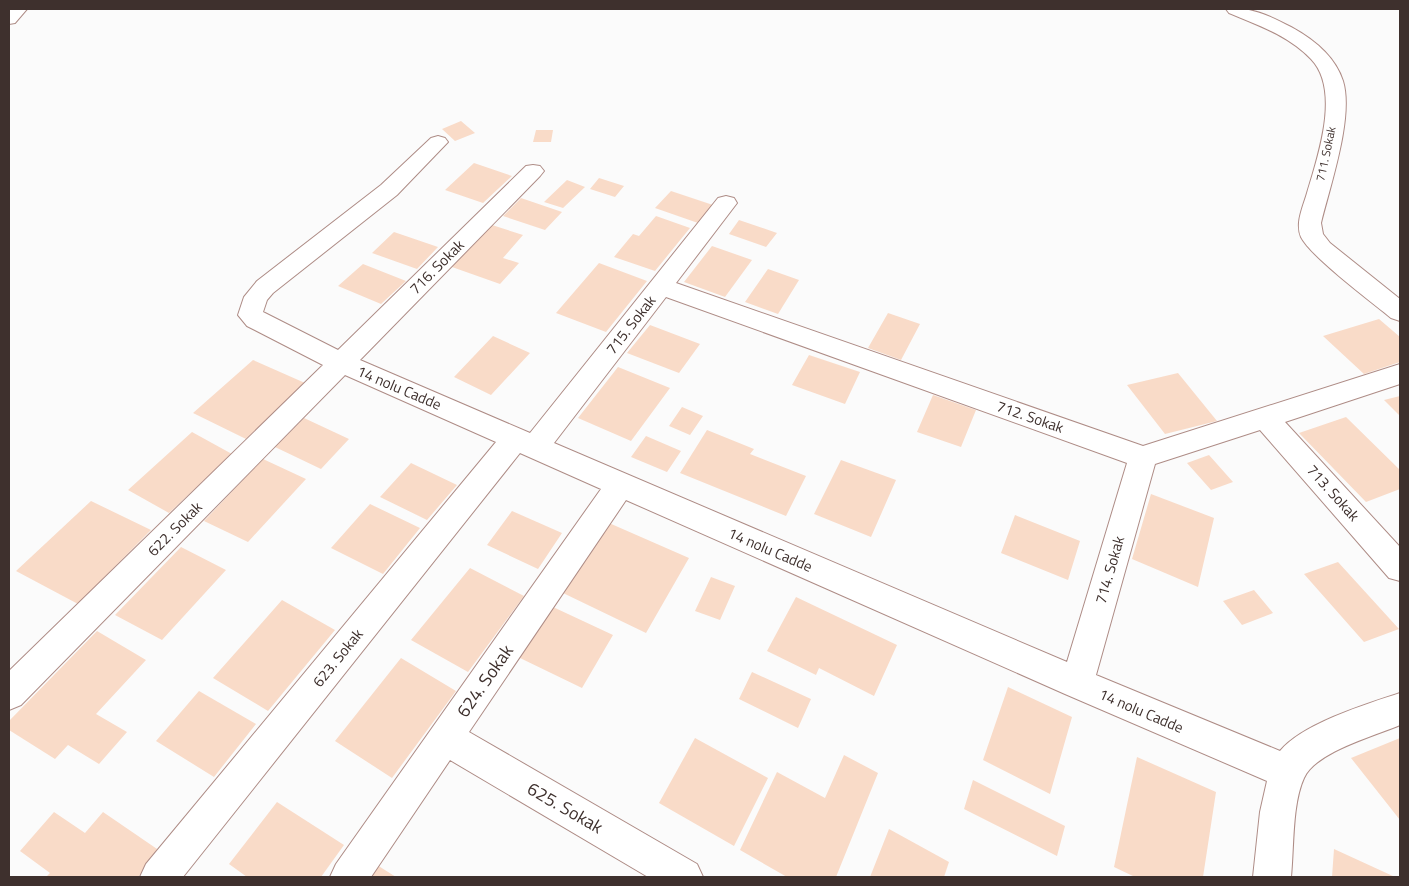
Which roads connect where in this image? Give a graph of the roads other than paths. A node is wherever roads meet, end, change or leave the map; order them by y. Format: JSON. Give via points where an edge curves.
{"nodes":[{"id":1,"x":18,"y":9,"type":"edge"},
{"id":2,"x":1235,"y":9,"type":"edge"},
{"id":3,"x":9,"y":19,"type":"edge"},
{"id":4,"x":438,"y":142,"type":"dead end"},
{"id":5,"x":533,"y":170,"type":"dead end"},
{"id":6,"x":726,"y":203,"type":"dead end"},
{"id":7,"x":662,"y":287,"type":"junction"},
{"id":8,"x":1400,"y":312,"type":"edge"},
{"id":9,"x":342,"y":363,"type":"junction"},
{"id":10,"x":1400,"y":374,"type":"edge"},
{"id":11,"x":1266,"y":418,"type":"junction"},
{"id":12,"x":526,"y":442,"type":"junction"},
{"id":13,"x":1143,"y":457,"type":"junction"},
{"id":14,"x":620,"y":485,"type":"junction"},
{"id":15,"x":1400,"y":568,"type":"edge"},
{"id":16,"x":1077,"y":683,"type":"junction"},
{"id":17,"x":9,"y":694,"type":"edge"},
{"id":18,"x":1400,"y":709,"type":"edge"},
{"id":19,"x":445,"y":738,"type":"junction"},
{"id":20,"x":1287,"y":772,"type":"junction"},
{"id":21,"x":159,"y":877,"type":"edge"},
{"id":22,"x":349,"y":877,"type":"edge"},
{"id":23,"x":684,"y":877,"type":"edge"},
{"id":24,"x":1272,"y":877,"type":"edge"}],
"edges":[{"from":1,"to":3,"type":"street"},
{"from":2,"to":8,"type":"street","name":"711. Sokak","via":[[1299,40],[1318,55],[1330,72],[1335,87],[1332,128],[1310,223],[1312,236],[1322,248]]},
{"from":4,"to":9,"type":"street","name":"14 nolu Cadde","via":[[389,190],[265,286],[256,297],[250,316]]},
{"from":5,"to":9,"type":"street","name":"716. Sokak"},
{"from":6,"to":7,"type":"street","name":"715. Sokak"},
{"from":7,"to":12,"type":"street","name":"715. Sokak"},
{"from":7,"to":13,"type":"street","name":"712. Sokak"},
{"from":9,"to":12,"type":"street","name":"14 nolu Cadde"},
{"from":9,"to":17,"type":"street","name":"622. Sokak"},
{"from":10,"to":11,"type":"street"},
{"from":11,"to":13,"type":"street"},
{"from":11,"to":15,"type":"street","name":"713. Sokak"},
{"from":12,"to":14,"type":"street","name":"14 nolu Cadde"},
{"from":12,"to":21,"type":"street","name":"623. Sokak"},
{"from":13,"to":16,"type":"street","name":"714. Sokak"},
{"from":14,"to":16,"type":"street","name":"14 nolu Cadde"},
{"from":14,"to":19,"type":"street","name":"624. Sokak"},
{"from":16,"to":20,"type":"street","name":"14 nolu Cadde"},
{"from":18,"to":20,"type":"street","via":[[1318,742],[1298,755]]},
{"from":19,"to":22,"type":"street","name":"624. Sokak"},
{"from":19,"to":23,"type":"street","name":"625. Sokak"},
{"from":20,"to":24,"type":"street"}]}
